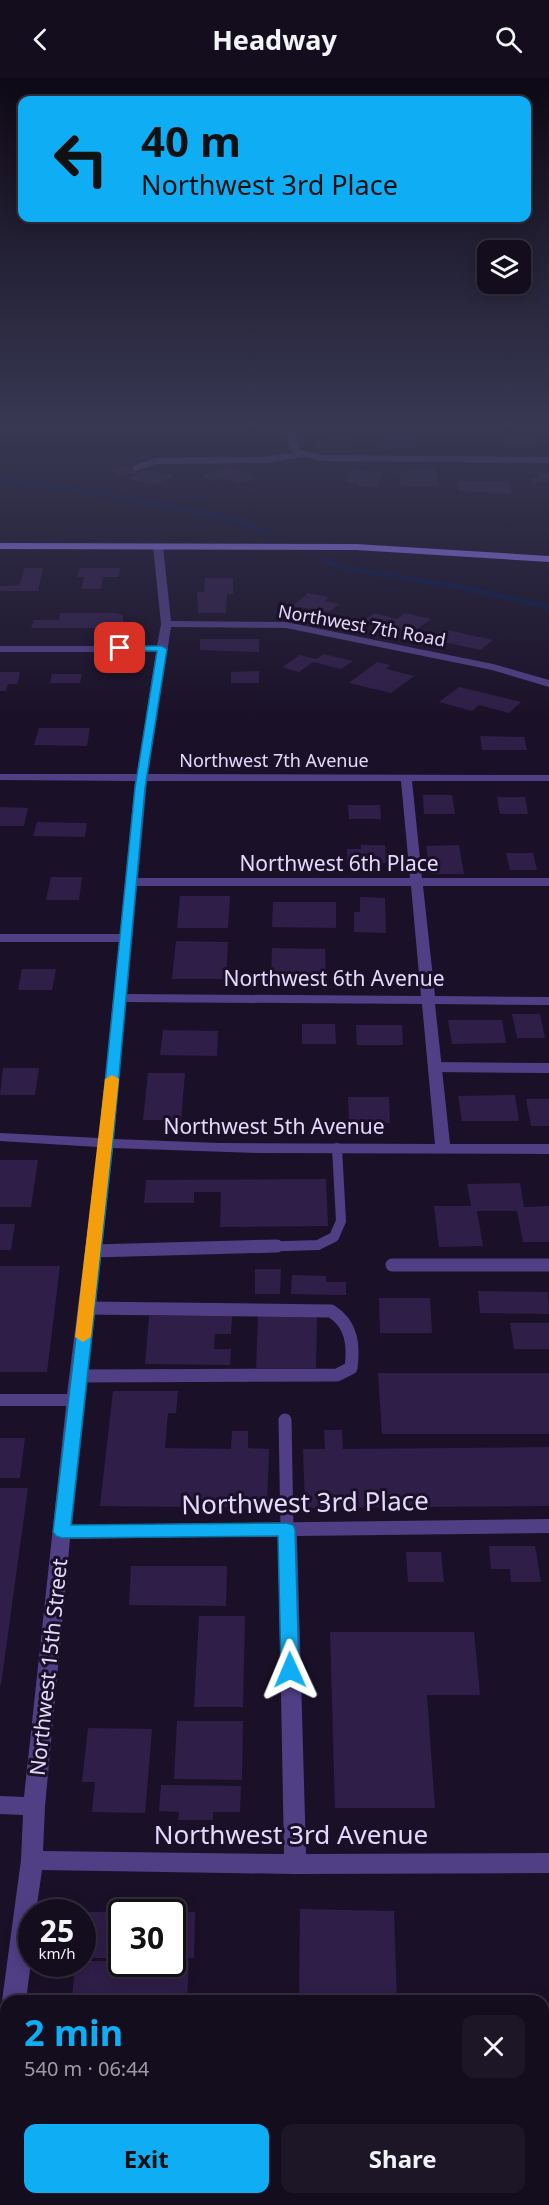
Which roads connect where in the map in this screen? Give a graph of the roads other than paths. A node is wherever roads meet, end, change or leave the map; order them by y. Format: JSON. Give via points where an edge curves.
{"nodes":[{"id":1,"x":0,"y":546,"type":"edge"},
{"id":2,"x":158,"y":546,"type":"junction"},
{"id":3,"x":549,"y":559,"type":"edge"},
{"id":4,"x":166,"y":624,"type":"junction"},
{"id":5,"x":0,"y":649,"type":"edge"},
{"id":6,"x":162,"y":649,"type":"junction"},
{"id":7,"x":549,"y":684,"type":"edge"},
{"id":8,"x":0,"y":777,"type":"edge"},
{"id":9,"x":142,"y":778,"type":"junction"},
{"id":10,"x":406,"y":778,"type":"junction"},
{"id":11,"x":549,"y":778,"type":"edge"},
{"id":12,"x":130,"y":882,"type":"junction"},
{"id":13,"x":416,"y":882,"type":"junction"},
{"id":14,"x":549,"y":882,"type":"edge"},
{"id":15,"x":0,"y":938,"type":"edge"},
{"id":16,"x":124,"y":938,"type":"junction"},
{"id":17,"x":120,"y":998,"type":"junction"},
{"id":18,"x":428,"y":1000,"type":"junction"},
{"id":19,"x":549,"y":1001,"type":"edge"},
{"id":20,"x":435,"y":1067,"type":"junction"},
{"id":21,"x":549,"y":1068,"type":"edge"},
{"id":22,"x":0,"y":1137,"type":"edge"},
{"id":23,"x":106,"y":1142,"type":"junction"},
{"id":24,"x":443,"y":1148,"type":"junction"},
{"id":25,"x":337,"y":1149,"type":"junction"},
{"id":26,"x":549,"y":1149,"type":"edge"},
{"id":27,"x":93,"y":1251,"type":"junction"},
{"id":28,"x":392,"y":1265,"type":"dead end"},
{"id":29,"x":549,"y":1265,"type":"edge"},
{"id":30,"x":86,"y":1308,"type":"junction"},
{"id":31,"x":78,"y":1376,"type":"junction"},
{"id":32,"x":0,"y":1400,"type":"edge"},
{"id":33,"x":75,"y":1400,"type":"junction"},
{"id":34,"x":285,"y":1420,"type":"dead end"},
{"id":35,"x":549,"y":1526,"type":"edge"},
{"id":36,"x":287,"y":1529,"type":"junction"},
{"id":37,"x":62,"y":1532,"type":"junction"},
{"id":38,"x":0,"y":1804,"type":"edge"},
{"id":39,"x":34,"y":1806,"type":"junction"},
{"id":40,"x":32,"y":1860,"type":"junction"},
{"id":41,"x":549,"y":1863,"type":"edge"},
{"id":42,"x":295,"y":1864,"type":"junction"},
{"id":43,"x":15,"y":1995,"type":"edge"}],
"edges":[{"from":1,"to":2,"type":"street"},
{"from":2,"to":3,"type":"street","via":[[356,547]]},
{"from":2,"to":4,"type":"street","name":"Northwest 15th Street"},
{"from":4,"to":6,"type":"street","name":"Northwest 15th Street"},
{"from":4,"to":7,"type":"street","name":"Northwest 7th Road","via":[[286,625],[493,667]]},
{"from":5,"to":6,"type":"street"},
{"from":6,"to":9,"type":"street","name":"Northwest 15th Street"},
{"from":8,"to":9,"type":"street","name":"Northwest 7th Avenue"},
{"from":9,"to":10,"type":"street","name":"Northwest 7th Avenue"},
{"from":9,"to":12,"type":"street","name":"Northwest 15th Street"},
{"from":10,"to":11,"type":"street","name":"Northwest 7th Avenue"},
{"from":10,"to":13,"type":"street"},
{"from":12,"to":13,"type":"street","name":"Northwest 6th Place"},
{"from":12,"to":16,"type":"street","name":"Northwest 15th Street"},
{"from":13,"to":14,"type":"street","name":"Northwest 6th Place"},
{"from":13,"to":18,"type":"street"},
{"from":15,"to":16,"type":"street"},
{"from":16,"to":17,"type":"street","name":"Northwest 15th Street"},
{"from":17,"to":18,"type":"street","name":"Northwest 6th Avenue"},
{"from":17,"to":23,"type":"street","name":"Northwest 15th Street"},
{"from":18,"to":19,"type":"street","name":"Northwest 6th Avenue"},
{"from":18,"to":20,"type":"street"},
{"from":20,"to":21,"type":"lane"},
{"from":20,"to":24,"type":"street"},
{"from":22,"to":23,"type":"street","name":"Northwest 5th Avenue"},
{"from":23,"to":25,"type":"street","name":"Northwest 5th Avenue","via":[[167,1147]]},
{"from":23,"to":27,"type":"street","name":"Northwest 15th Street"},
{"from":24,"to":25,"type":"street","name":"Northwest 5th Avenue"},
{"from":24,"to":26,"type":"street","name":"Northwest 5th Avenue"},
{"from":25,"to":27,"type":"lane","via":[[341,1221],[333,1240],[318,1245]]},
{"from":27,"to":30,"type":"street","name":"Northwest 15th Street"},
{"from":28,"to":29,"type":"lane"},
{"from":30,"to":31,"type":"street","name":"Northwest 15th Street"},
{"from":30,"to":31,"type":"lane","via":[[331,1311],[350,1329],[352,1362],[351,1368],[337,1375]]},
{"from":31,"to":33,"type":"street","name":"Northwest 15th Street"},
{"from":32,"to":33,"type":"street"},
{"from":33,"to":37,"type":"street","name":"Northwest 15th Street"},
{"from":34,"to":36,"type":"lane"},
{"from":35,"to":36,"type":"street","name":"Northwest 3rd Place"},
{"from":36,"to":37,"type":"street","name":"Northwest 3rd Place"},
{"from":36,"to":42,"type":"street"},
{"from":37,"to":39,"type":"street","name":"Northwest 15th Street"},
{"from":38,"to":39,"type":"street"},
{"from":39,"to":40,"type":"street","name":"Northwest 15th Street"},
{"from":40,"to":42,"type":"street","name":"Northwest 3rd Avenue"},
{"from":40,"to":43,"type":"street","name":"Northwest 15th Street"},
{"from":41,"to":42,"type":"street","name":"Northwest 3rd Avenue"}]}
